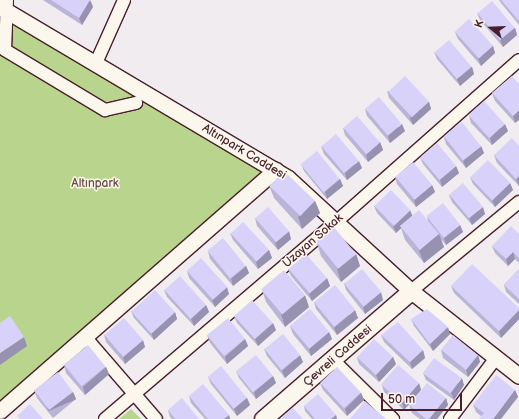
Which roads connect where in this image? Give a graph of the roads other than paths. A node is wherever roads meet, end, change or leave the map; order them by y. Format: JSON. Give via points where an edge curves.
{"nodes":[{"id":1,"x":124,"y":0,"type":"edge"},
{"id":2,"x":4,"y":6,"type":"edge"},
{"id":3,"x":519,"y":60,"type":"edge"},
{"id":4,"x":96,"y":63,"type":"junction"},
{"id":5,"x":136,"y":103,"type":"dead end"},
{"id":6,"x":275,"y":170,"type":"junction"},
{"id":7,"x":519,"y":202,"type":"edge"},
{"id":8,"x":336,"y":222,"type":"junction"},
{"id":9,"x":411,"y":292,"type":"junction"},
{"id":10,"x":86,"y":338,"type":"junction"},
{"id":11,"x":495,"y":359,"type":"junction"},
{"id":12,"x":334,"y":361,"type":"junction"},
{"id":13,"x":519,"y":376,"type":"edge"},
{"id":14,"x":134,"y":393,"type":"junction"},
{"id":15,"x":0,"y":411,"type":"edge"},
{"id":16,"x":105,"y":419,"type":"edge"},
{"id":17,"x":156,"y":419,"type":"edge"},
{"id":18,"x":264,"y":419,"type":"edge"},
{"id":19,"x":393,"y":419,"type":"edge"},
{"id":20,"x":450,"y":419,"type":"edge"}],
"edges":[{"from":1,"to":4,"type":"street"},
{"from":2,"to":4,"type":"street","name":"Altınpark Caddesi"},
{"from":2,"to":5,"type":"street","via":[[5,50],[105,110]]},
{"from":3,"to":8,"type":"street","name":"Uzayan Sokak"},
{"from":4,"to":6,"type":"street","name":"Altınpark Caddesi"},
{"from":6,"to":8,"type":"street","name":"Altınpark Caddesi","via":[[288,178]]},
{"from":6,"to":10,"type":"street"},
{"from":7,"to":9,"type":"street"},
{"from":8,"to":9,"type":"street","name":"Altınpark Caddesi"},
{"from":8,"to":14,"type":"street","name":"Uzayan Sokak"},
{"from":9,"to":11,"type":"street","name":"Altınpark Caddesi"},
{"from":9,"to":12,"type":"main road","name":"Çevreli Caddesi"},
{"from":10,"to":14,"type":"street"},
{"from":10,"to":15,"type":"street"},
{"from":11,"to":13,"type":"street","name":"Altınpark Caddesi"},
{"from":11,"to":20,"type":"street"},
{"from":12,"to":18,"type":"main road","name":"Çevreli Caddesi"},
{"from":12,"to":19,"type":"street"},
{"from":14,"to":16,"type":"street","name":"Uzayan Sokak"},
{"from":14,"to":17,"type":"street"}]}
